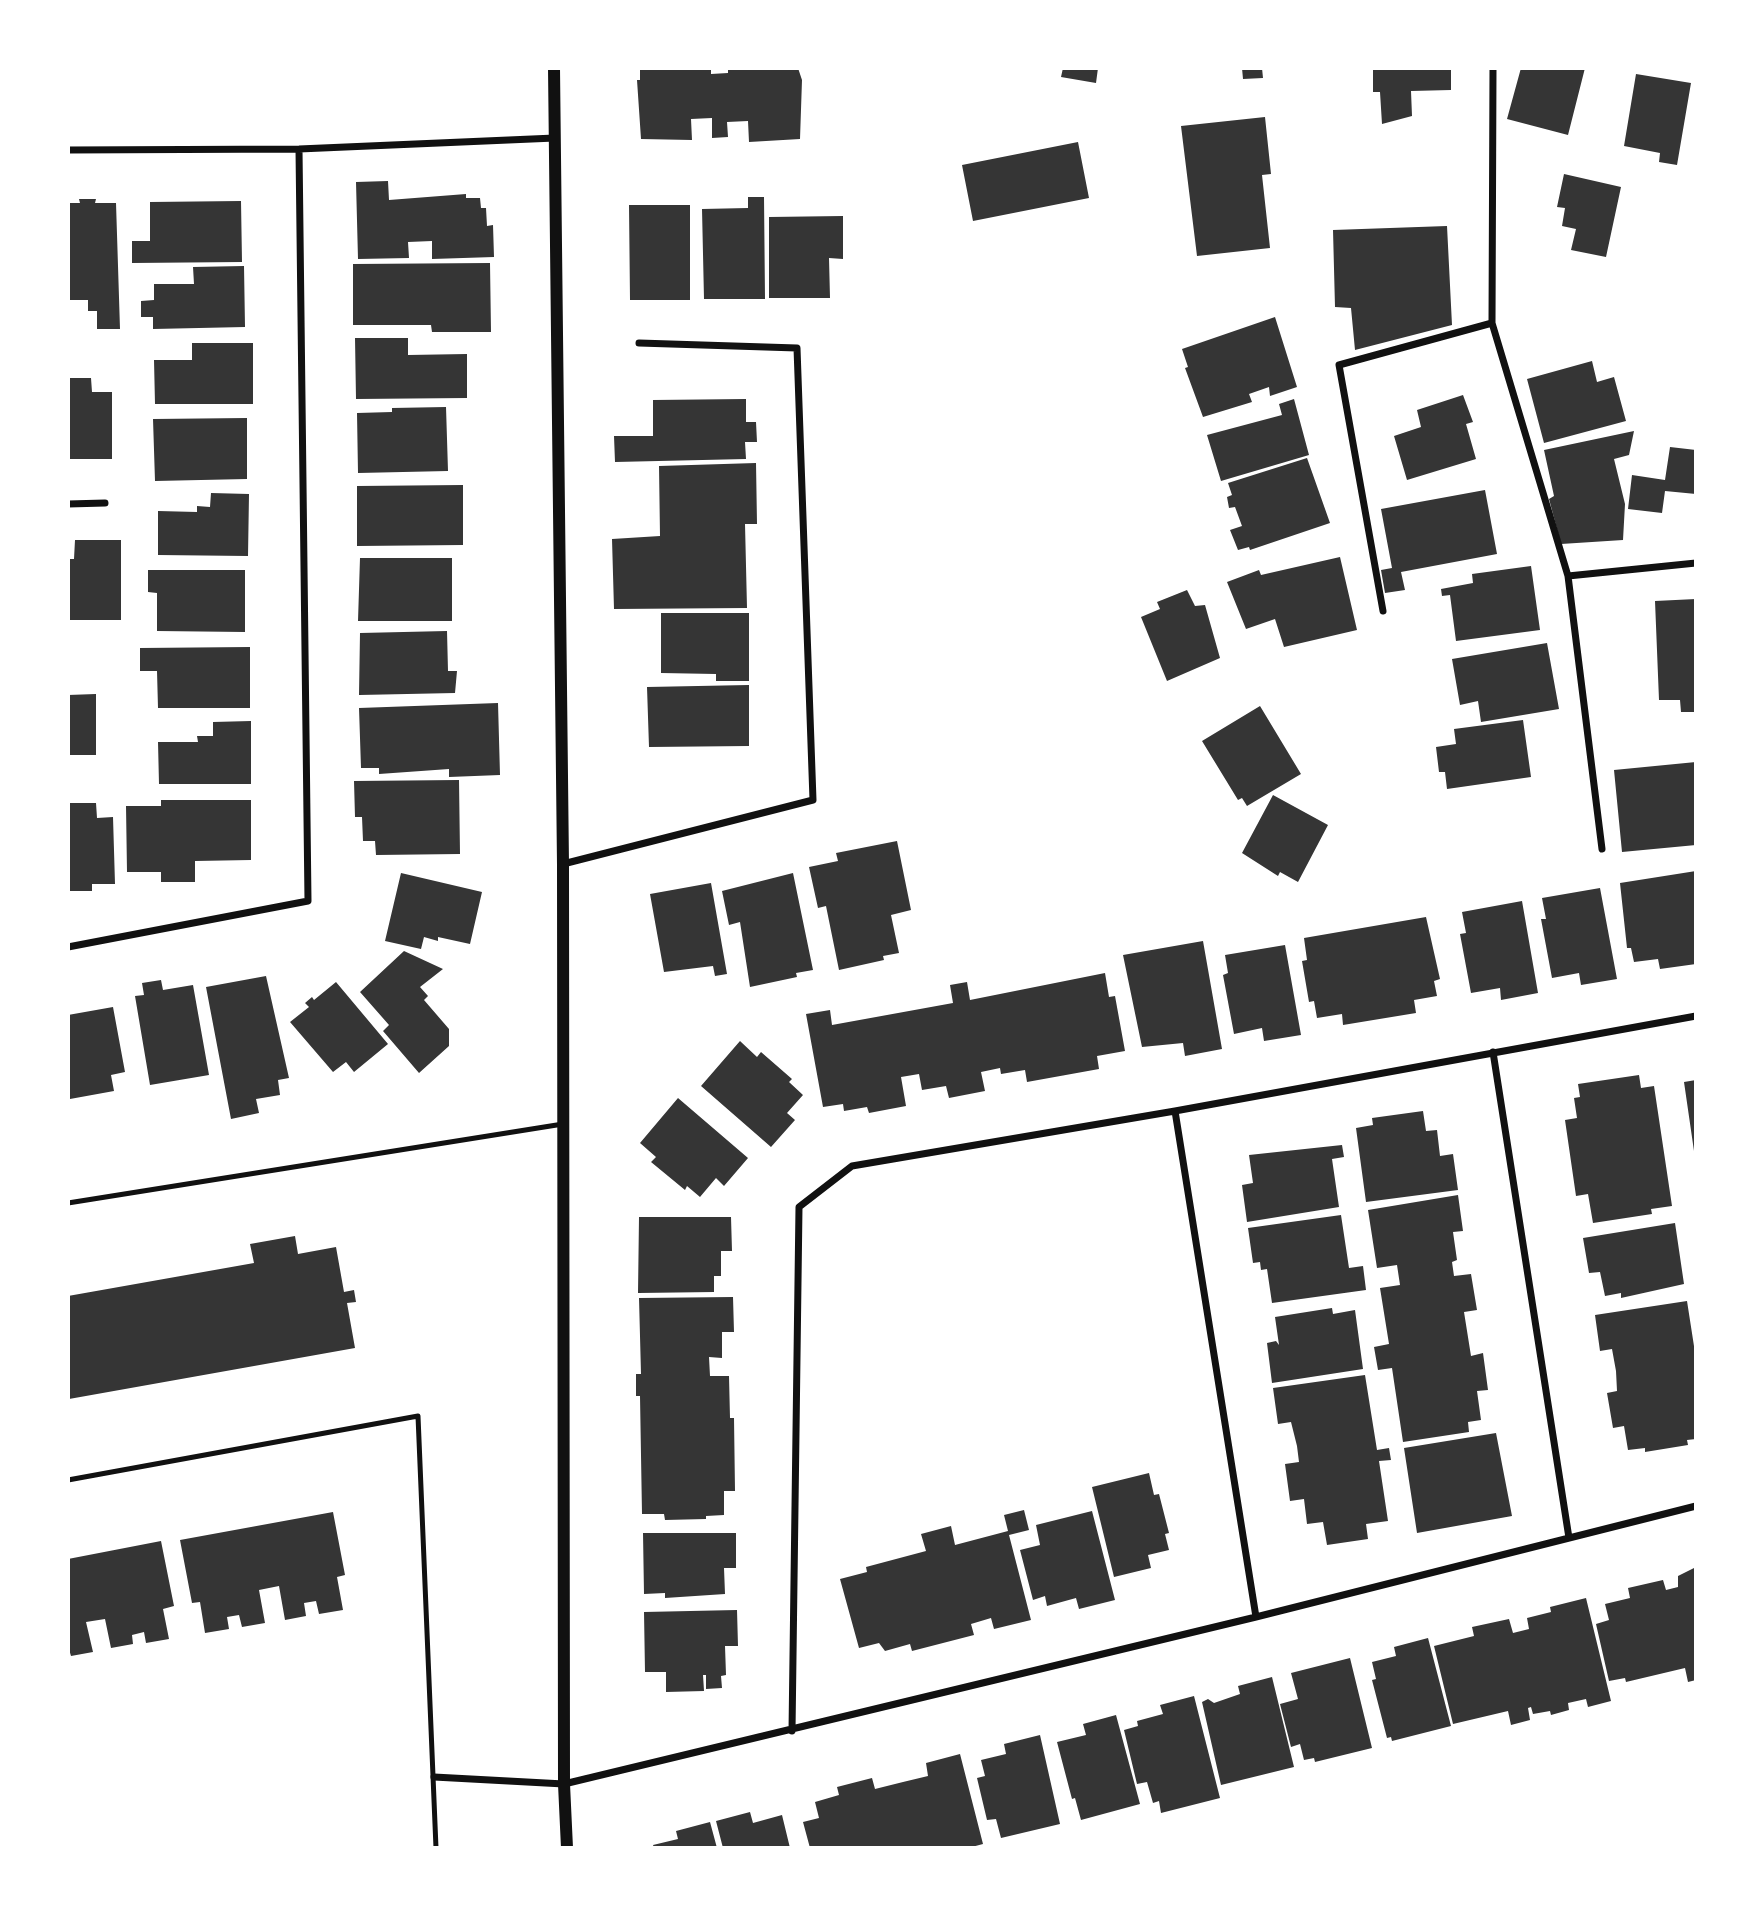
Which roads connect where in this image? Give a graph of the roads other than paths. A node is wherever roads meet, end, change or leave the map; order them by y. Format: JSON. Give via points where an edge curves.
{"nodes":[{"id":1,"x":554,"y":68,"type":"edge"},
{"id":2,"x":1493,"y":68,"type":"edge"},
{"id":3,"x":555,"y":138,"type":"junction"},
{"id":4,"x":299,"y":149,"type":"junction"},
{"id":5,"x":68,"y":150,"type":"edge"},
{"id":6,"x":1492,"y":323,"type":"junction"},
{"id":7,"x":639,"y":343,"type":"dead end"},
{"id":8,"x":105,"y":503,"type":"dead end"},
{"id":9,"x":68,"y":504,"type":"edge"},
{"id":10,"x":1696,"y":563,"type":"edge"},
{"id":11,"x":1568,"y":576,"type":"junction"},
{"id":12,"x":1383,"y":611,"type":"dead end"},
{"id":13,"x":1602,"y":849,"type":"dead end"},
{"id":14,"x":563,"y":864,"type":"junction"},
{"id":15,"x":68,"y":947,"type":"edge"},
{"id":16,"x":1696,"y":1016,"type":"edge"},
{"id":17,"x":1493,"y":1052,"type":"junction"},
{"id":18,"x":1175,"y":1111,"type":"junction"},
{"id":19,"x":563,"y":1124,"type":"junction"},
{"id":20,"x":68,"y":1203,"type":"edge"},
{"id":21,"x":68,"y":1480,"type":"edge"},
{"id":22,"x":1696,"y":1506,"type":"edge"},
{"id":23,"x":1569,"y":1538,"type":"junction"},
{"id":24,"x":1256,"y":1618,"type":"junction"},
{"id":25,"x":792,"y":1731,"type":"junction"},
{"id":26,"x":434,"y":1777,"type":"junction"},
{"id":27,"x":564,"y":1784,"type":"junction"},
{"id":28,"x":436,"y":1848,"type":"edge"},
{"id":29,"x":567,"y":1848,"type":"edge"}],
"edges":[{"from":1,"to":3,"type":"street"},
{"from":2,"to":6,"type":"street"},
{"from":3,"to":4,"type":"street"},
{"from":3,"to":14,"type":"street"},
{"from":4,"to":5,"type":"street"},
{"from":4,"to":15,"type":"street","via":[[308,901]]},
{"from":6,"to":11,"type":"street"},
{"from":6,"to":12,"type":"street","via":[[1339,365]]},
{"from":7,"to":14,"type":"street","via":[[797,348],[813,800]]},
{"from":8,"to":9,"type":"street"},
{"from":10,"to":11,"type":"street"},
{"from":11,"to":13,"type":"street"},
{"from":14,"to":19,"type":"street"},
{"from":16,"to":17,"type":"street"},
{"from":17,"to":18,"type":"street"},
{"from":17,"to":23,"type":"street"},
{"from":18,"to":24,"type":"street"},
{"from":18,"to":25,"type":"street","via":[[852,1166],[799,1207]]},
{"from":19,"to":20,"type":"lane"},
{"from":19,"to":27,"type":"street"},
{"from":21,"to":26,"type":"lane","via":[[418,1416]]},
{"from":22,"to":23,"type":"street"},
{"from":23,"to":24,"type":"street"},
{"from":24,"to":25,"type":"street"},
{"from":25,"to":27,"type":"street"},
{"from":26,"to":27,"type":"street"},
{"from":26,"to":28,"type":"lane"},
{"from":27,"to":29,"type":"street"}]}
